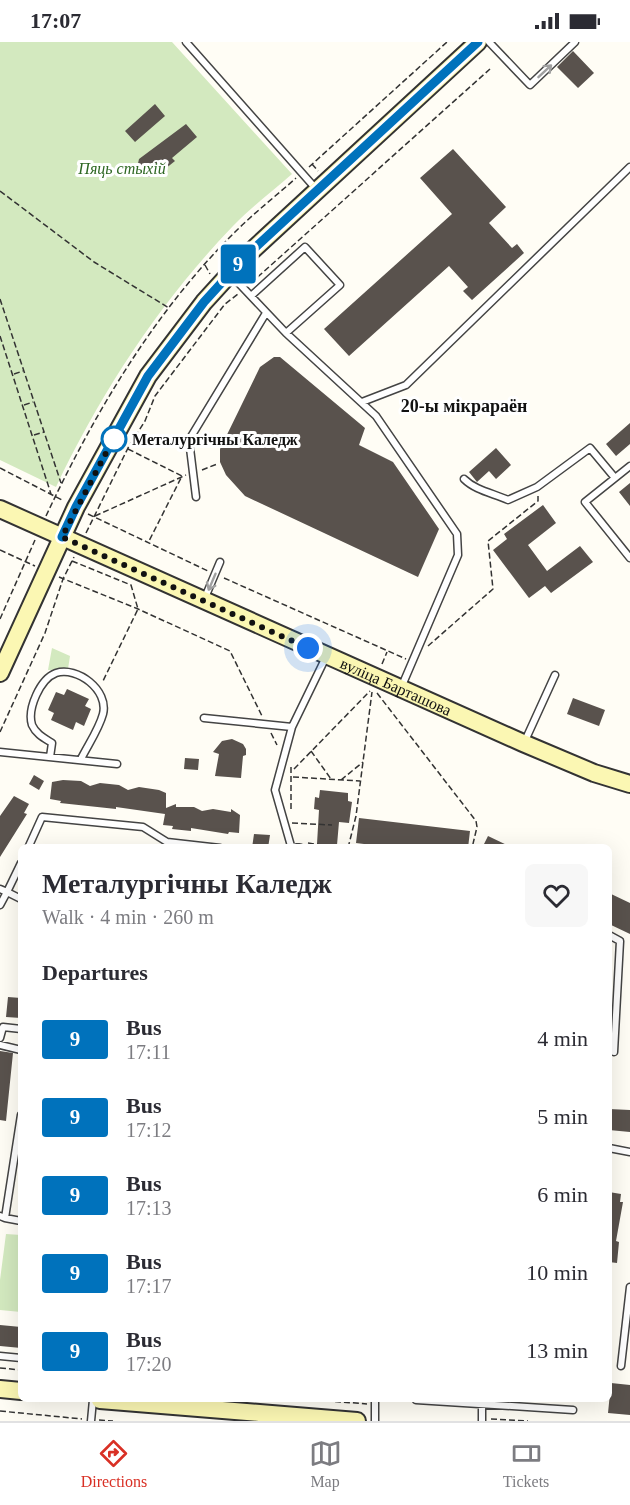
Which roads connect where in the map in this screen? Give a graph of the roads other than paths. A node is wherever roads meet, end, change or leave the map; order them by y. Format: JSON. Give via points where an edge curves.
{"nodes":[{"id":1,"x":186,"y":42,"type":"edge"},
{"id":2,"x":478,"y":42,"type":"edge"},
{"id":3,"x":489,"y":42,"type":"edge"},
{"id":4,"x":575,"y":42,"type":"edge"},
{"id":5,"x":630,"y":167,"type":"edge"},
{"id":6,"x":317,"y":190,"type":"junction"},
{"id":7,"x":230,"y":273,"type":"junction"},
{"id":8,"x":251,"y":296,"type":"junction"},
{"id":9,"x":266,"y":313,"type":"junction"},
{"id":10,"x":286,"y":333,"type":"junction"},
{"id":11,"x":362,"y":402,"type":"junction"},
{"id":12,"x":630,"y":466,"type":"edge"},
{"id":13,"x":615,"y":478,"type":"junction"},
{"id":14,"x":464,"y":479,"type":"dead end"},
{"id":15,"x":196,"y":497,"type":"dead end"},
{"id":16,"x":0,"y":509,"type":"edge"},
{"id":17,"x":62,"y":537,"type":"junction"},
{"id":18,"x":630,"y":558,"type":"edge"},
{"id":19,"x":220,"y":562,"type":"dead end"},
{"id":20,"x":204,"y":601,"type":"junction"},
{"id":21,"x":326,"y":656,"type":"junction"},
{"id":22,"x":0,"y":673,"type":"edge"},
{"id":23,"x":555,"y":675,"type":"dead end"},
{"id":24,"x":401,"y":689,"type":"junction"},
{"id":25,"x":204,"y":718,"type":"dead end"},
{"id":26,"x":292,"y":727,"type":"junction"},
{"id":27,"x":523,"y":743,"type":"junction"},
{"id":28,"x":0,"y":752,"type":"edge"},
{"id":29,"x":50,"y":757,"type":"junction"},
{"id":30,"x":81,"y":759,"type":"junction"},
{"id":31,"x":117,"y":764,"type":"dead end"},
{"id":32,"x":630,"y":784,"type":"edge"},
{"id":33,"x":30,"y":844,"type":"edge"},
{"id":34,"x":184,"y":844,"type":"edge"},
{"id":35,"x":290,"y":844,"type":"edge"},
{"id":36,"x":18,"y":868,"type":"edge"},
{"id":37,"x":0,"y":889,"type":"edge"},
{"id":38,"x":7,"y":892,"type":"junction"},
{"id":39,"x":18,"y":898,"type":"edge"},
{"id":40,"x":0,"y":905,"type":"edge"},
{"id":41,"x":612,"y":937,"type":"edge"},
{"id":42,"x":18,"y":1029,"type":"edge"},
{"id":43,"x":0,"y":1038,"type":"edge"},
{"id":44,"x":0,"y":1045,"type":"edge"},
{"id":45,"x":18,"y":1049,"type":"edge"},
{"id":46,"x":614,"y":1052,"type":"dead end"},
{"id":47,"x":18,"y":1131,"type":"edge"},
{"id":48,"x":612,"y":1149,"type":"edge"},
{"id":49,"x":630,"y":1152,"type":"edge"},
{"id":50,"x":2,"y":1217,"type":"edge"},
{"id":51,"x":18,"y":1220,"type":"edge"},
{"id":52,"x":630,"y":1287,"type":"edge"},
{"id":53,"x":0,"y":1356,"type":"edge"},
{"id":54,"x":18,"y":1359,"type":"edge"},
{"id":55,"x":621,"y":1366,"type":"dead end"},
{"id":56,"x":0,"y":1389,"type":"edge"},
{"id":57,"x":18,"y":1391,"type":"edge"},
{"id":58,"x":93,"y":1402,"type":"edge"},
{"id":59,"x":120,"y":1402,"type":"edge"},
{"id":60,"x":375,"y":1402,"type":"edge"},
{"id":61,"x":449,"y":1402,"type":"edge"},
{"id":62,"x":482,"y":1404,"type":"junction"},
{"id":63,"x":573,"y":1410,"type":"dead end"},
{"id":64,"x":274,"y":1417,"type":"edge"},
{"id":65,"x":482,"y":1419,"type":"edge"},
{"id":66,"x":92,"y":1420,"type":"edge"},
{"id":67,"x":357,"y":1421,"type":"edge"},
{"id":68,"x":375,"y":1421,"type":"edge"}],
"edges":[{"from":1,"to":6,"type":"lane"},
{"from":2,"to":6,"type":"main road"},
{"from":3,"to":4,"type":"lane","one_way":true,"via":[[530,85]]},
{"from":5,"to":11,"type":"lane","via":[[406,386]]},
{"from":6,"to":7,"type":"main road"},
{"from":7,"to":8,"type":"lane"},
{"from":7,"to":17,"type":"main road","via":[[148,376]]},
{"from":8,"to":9,"type":"lane"},
{"from":8,"to":10,"type":"lane","via":[[305,247],[340,285]]},
{"from":9,"to":10,"type":"lane"},
{"from":9,"to":15,"type":"lane","via":[[189,441]]},
{"from":10,"to":11,"type":"lane"},
{"from":11,"to":24,"type":"lane","via":[[397,445],[457,534],[458,555]]},
{"from":12,"to":13,"type":"lane"},
{"from":13,"to":14,"type":"lane","via":[[590,448],[537,487],[508,500],[474,488]]},
{"from":13,"to":18,"type":"lane","via":[[585,502]]},
{"from":16,"to":17,"type":"main road","name":"вуліца Барташова"},
{"from":17,"to":20,"type":"main road","name":"вуліца Барташова"},
{"from":17,"to":22,"type":"main road"},
{"from":19,"to":20,"type":"lane","one_way":true},
{"from":20,"to":21,"type":"main road","name":"вуліца Барташова"},
{"from":21,"to":24,"type":"main road","name":"вуліца Барташова"},
{"from":21,"to":26,"type":"lane"},
{"from":23,"to":27,"type":"lane"},
{"from":24,"to":27,"type":"main road","name":"вуліца Барташова"},
{"from":25,"to":26,"type":"lane"},
{"from":26,"to":35,"type":"lane","via":[[275,790]]},
{"from":27,"to":32,"type":"main road","name":"вуліца Барташова"},
{"from":28,"to":29,"type":"lane"},
{"from":29,"to":30,"type":"lane"},
{"from":29,"to":30,"type":"lane","via":[[52,743],[33,726],[30,714],[44,682],[54,674],[67,672],[99,689],[104,702],[103,714]]},
{"from":30,"to":31,"type":"lane"},
{"from":33,"to":34,"type":"lane","via":[[42,817],[143,827],[166,842]]},
{"from":36,"to":38,"type":"lane"},
{"from":37,"to":38,"type":"lane"},
{"from":38,"to":39,"type":"lane"},
{"from":38,"to":40,"type":"lane"},
{"from":41,"to":46,"type":"lane","via":[[620,941]]},
{"from":42,"to":43,"type":"lane","via":[[3,1028]]},
{"from":44,"to":45,"type":"lane"},
{"from":47,"to":50,"type":"lane"},
{"from":48,"to":49,"type":"lane"},
{"from":50,"to":51,"type":"lane"},
{"from":52,"to":55,"type":"lane"},
{"from":53,"to":54,"type":"lane"},
{"from":56,"to":57,"type":"main road"},
{"from":58,"to":66,"type":"lane"},
{"from":59,"to":64,"type":"main road"},
{"from":60,"to":68,"type":"lane"},
{"from":61,"to":62,"type":"lane"},
{"from":62,"to":63,"type":"lane"},
{"from":62,"to":65,"type":"lane"},
{"from":64,"to":67,"type":"main road"}]}
